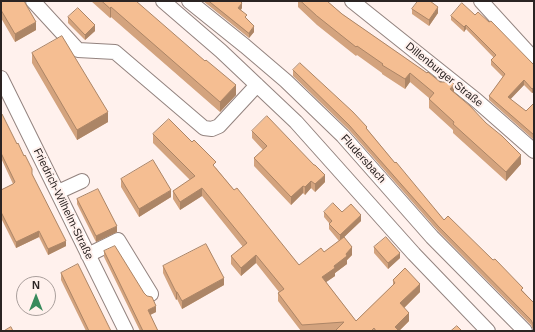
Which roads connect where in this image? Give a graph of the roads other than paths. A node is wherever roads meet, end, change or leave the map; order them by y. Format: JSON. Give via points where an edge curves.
{"nodes":[{"id":1,"x":33,"y":1,"type":"edge"},
{"id":2,"x":163,"y":1,"type":"edge"},
{"id":3,"x":189,"y":1,"type":"edge"},
{"id":4,"x":352,"y":1,"type":"edge"},
{"id":5,"x":481,"y":1,"type":"edge"},
{"id":6,"x":534,"y":59,"type":"edge"},
{"id":7,"x":1,"y":78,"type":"edge"},
{"id":8,"x":257,"y":85,"type":"junction"},
{"id":9,"x":534,"y":151,"type":"edge"},
{"id":10,"x":82,"y":181,"type":"dead end"},
{"id":11,"x":58,"y":192,"type":"junction"},
{"id":12,"x":88,"y":255,"type":"junction"},
{"id":13,"x":151,"y":294,"type":"dead end"},
{"id":14,"x":126,"y":331,"type":"edge"},
{"id":15,"x":488,"y":331,"type":"edge"},
{"id":16,"x":525,"y":331,"type":"edge"}],
"edges":[{"from":1,"to":8,"type":"street","via":[[78,50],[116,52],[204,128],[212,129],[219,126]]},
{"from":2,"to":8,"type":"street"},
{"from":3,"to":16,"type":"street","name":"Fludersbach","via":[[286,81],[343,136],[432,238]]},
{"from":4,"to":9,"type":"street","name":"Dillenburger Straße","via":[[476,100]]},
{"from":5,"to":6,"type":"street"},
{"from":7,"to":11,"type":"street","name":"Friedrich-Wilhelm-Straße"},
{"from":8,"to":15,"type":"street","via":[[296,122],[414,254]]},
{"from":10,"to":11,"type":"street"},
{"from":11,"to":12,"type":"street","name":"Friedrich-Wilhelm-Straße"},
{"from":12,"to":13,"type":"street","via":[[118,240]]},
{"from":12,"to":14,"type":"street","name":"Friedrich-Wilhelm-Straße"}]}
